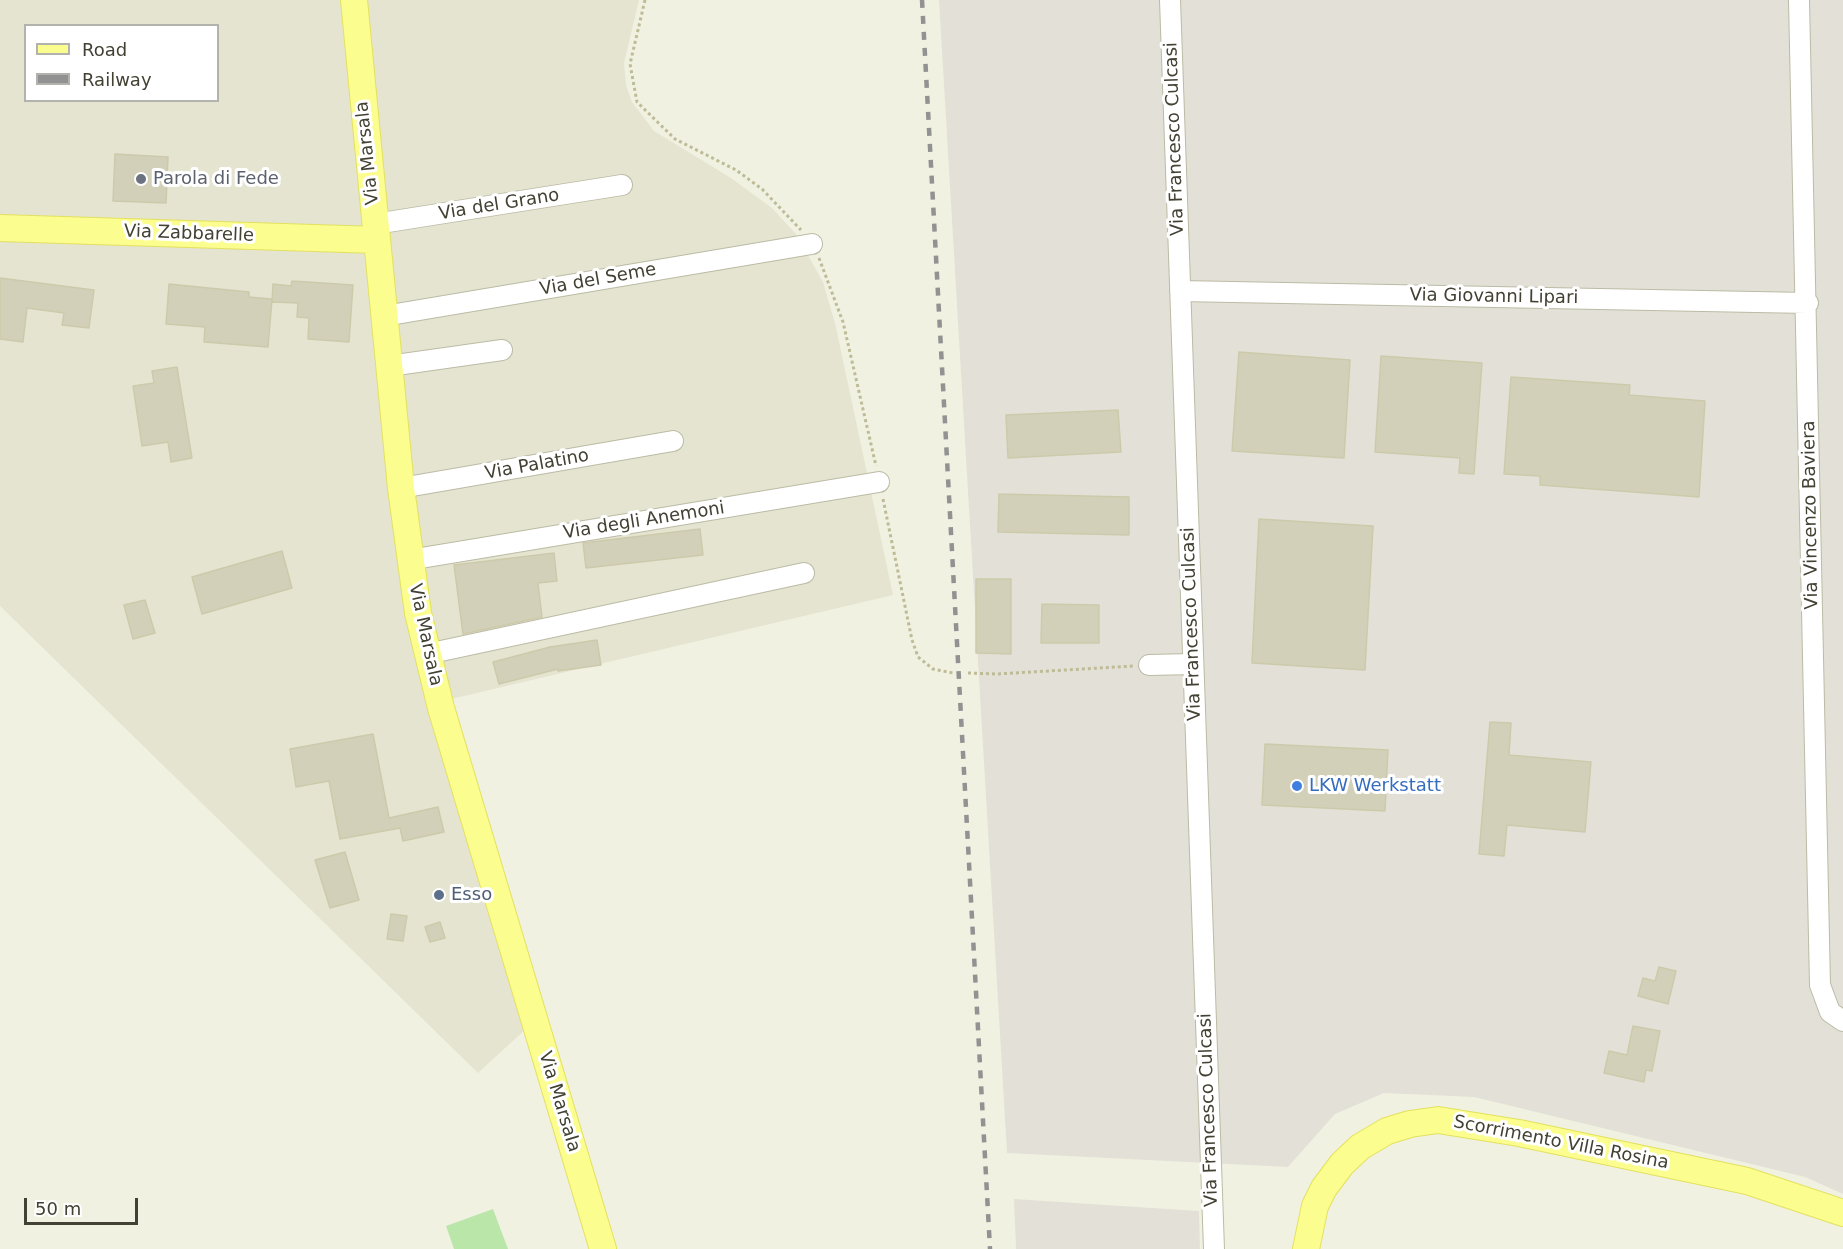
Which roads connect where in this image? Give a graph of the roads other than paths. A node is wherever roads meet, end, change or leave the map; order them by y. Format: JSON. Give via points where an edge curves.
{"nodes":[{"id":1,"x":354,"y":0,"type":"edge"},
{"id":2,"x":1170,"y":0,"type":"edge"},
{"id":3,"x":1799,"y":0,"type":"edge"},
{"id":4,"x":622,"y":185,"type":"dead end"},
{"id":5,"x":0,"y":228,"type":"edge"},
{"id":6,"x":376,"y":232,"type":"junction"},
{"id":7,"x":812,"y":244,"type":"road end"},
{"id":8,"x":1180,"y":291,"type":"junction"},
{"id":9,"x":1808,"y":303,"type":"junction"},
{"id":10,"x":384,"y":316,"type":"junction"},
{"id":11,"x":502,"y":350,"type":"dead end"},
{"id":12,"x":389,"y":366,"type":"junction"},
{"id":13,"x":673,"y":441,"type":"dead end"},
{"id":14,"x":879,"y":482,"type":"road end"},
{"id":15,"x":401,"y":488,"type":"junction"},
{"id":16,"x":409,"y":560,"type":"junction"},
{"id":17,"x":804,"y":573,"type":"dead end"},
{"id":18,"x":427,"y":654,"type":"junction"},
{"id":19,"x":1193,"y":664,"type":"junction"},
{"id":20,"x":1149,"y":665,"type":"road end"},
{"id":21,"x":1843,"y":1021,"type":"edge"},
{"id":22,"x":1843,"y":1214,"type":"edge"},
{"id":23,"x":603,"y":1249,"type":"edge"},
{"id":24,"x":1214,"y":1249,"type":"edge"},
{"id":25,"x":1306,"y":1249,"type":"edge"}],
"edges":[{"from":1,"to":6,"type":"main road","name":"Via Marsala"},
{"from":2,"to":8,"type":"street","name":"Via Francesco Culcasi"},
{"from":3,"to":9,"type":"street","name":"Via Vincenzo Baviera"},
{"from":4,"to":6,"type":"street","name":"Via del Grano"},
{"from":5,"to":6,"type":"main road","name":"Via Zabbarelle"},
{"from":6,"to":10,"type":"main road","name":"Via Marsala"},
{"from":7,"to":10,"type":"street","name":"Via del Seme"},
{"from":8,"to":9,"type":"street","name":"Via Giovanni Lipari"},
{"from":8,"to":19,"type":"street","name":"Via Francesco Culcasi"},
{"from":9,"to":21,"type":"street","name":"Via Vincenzo Baviera","via":[[1820,985],[1830,1012]]},
{"from":10,"to":12,"type":"main road","name":"Via Marsala"},
{"from":11,"to":12,"type":"street"},
{"from":12,"to":15,"type":"main road","name":"Via Marsala"},
{"from":13,"to":15,"type":"street","name":"Via Palatino"},
{"from":14,"to":16,"type":"street","name":"Via degli Anemoni"},
{"from":15,"to":16,"type":"main road","name":"Via Marsala"},
{"from":16,"to":18,"type":"main road","name":"Via Marsala"},
{"from":17,"to":18,"type":"street"},
{"from":18,"to":23,"type":"main road","name":"Via Marsala"},
{"from":19,"to":20,"type":"street"},
{"from":19,"to":24,"type":"street","name":"Via Francesco Culcasi"},
{"from":22,"to":25,"type":"main road","name":"Scorrimento Villa Rosina","via":[[1726,1176],[1519,1132],[1438,1120],[1387,1131],[1360,1147],[1342,1164],[1315,1206]]}]}
